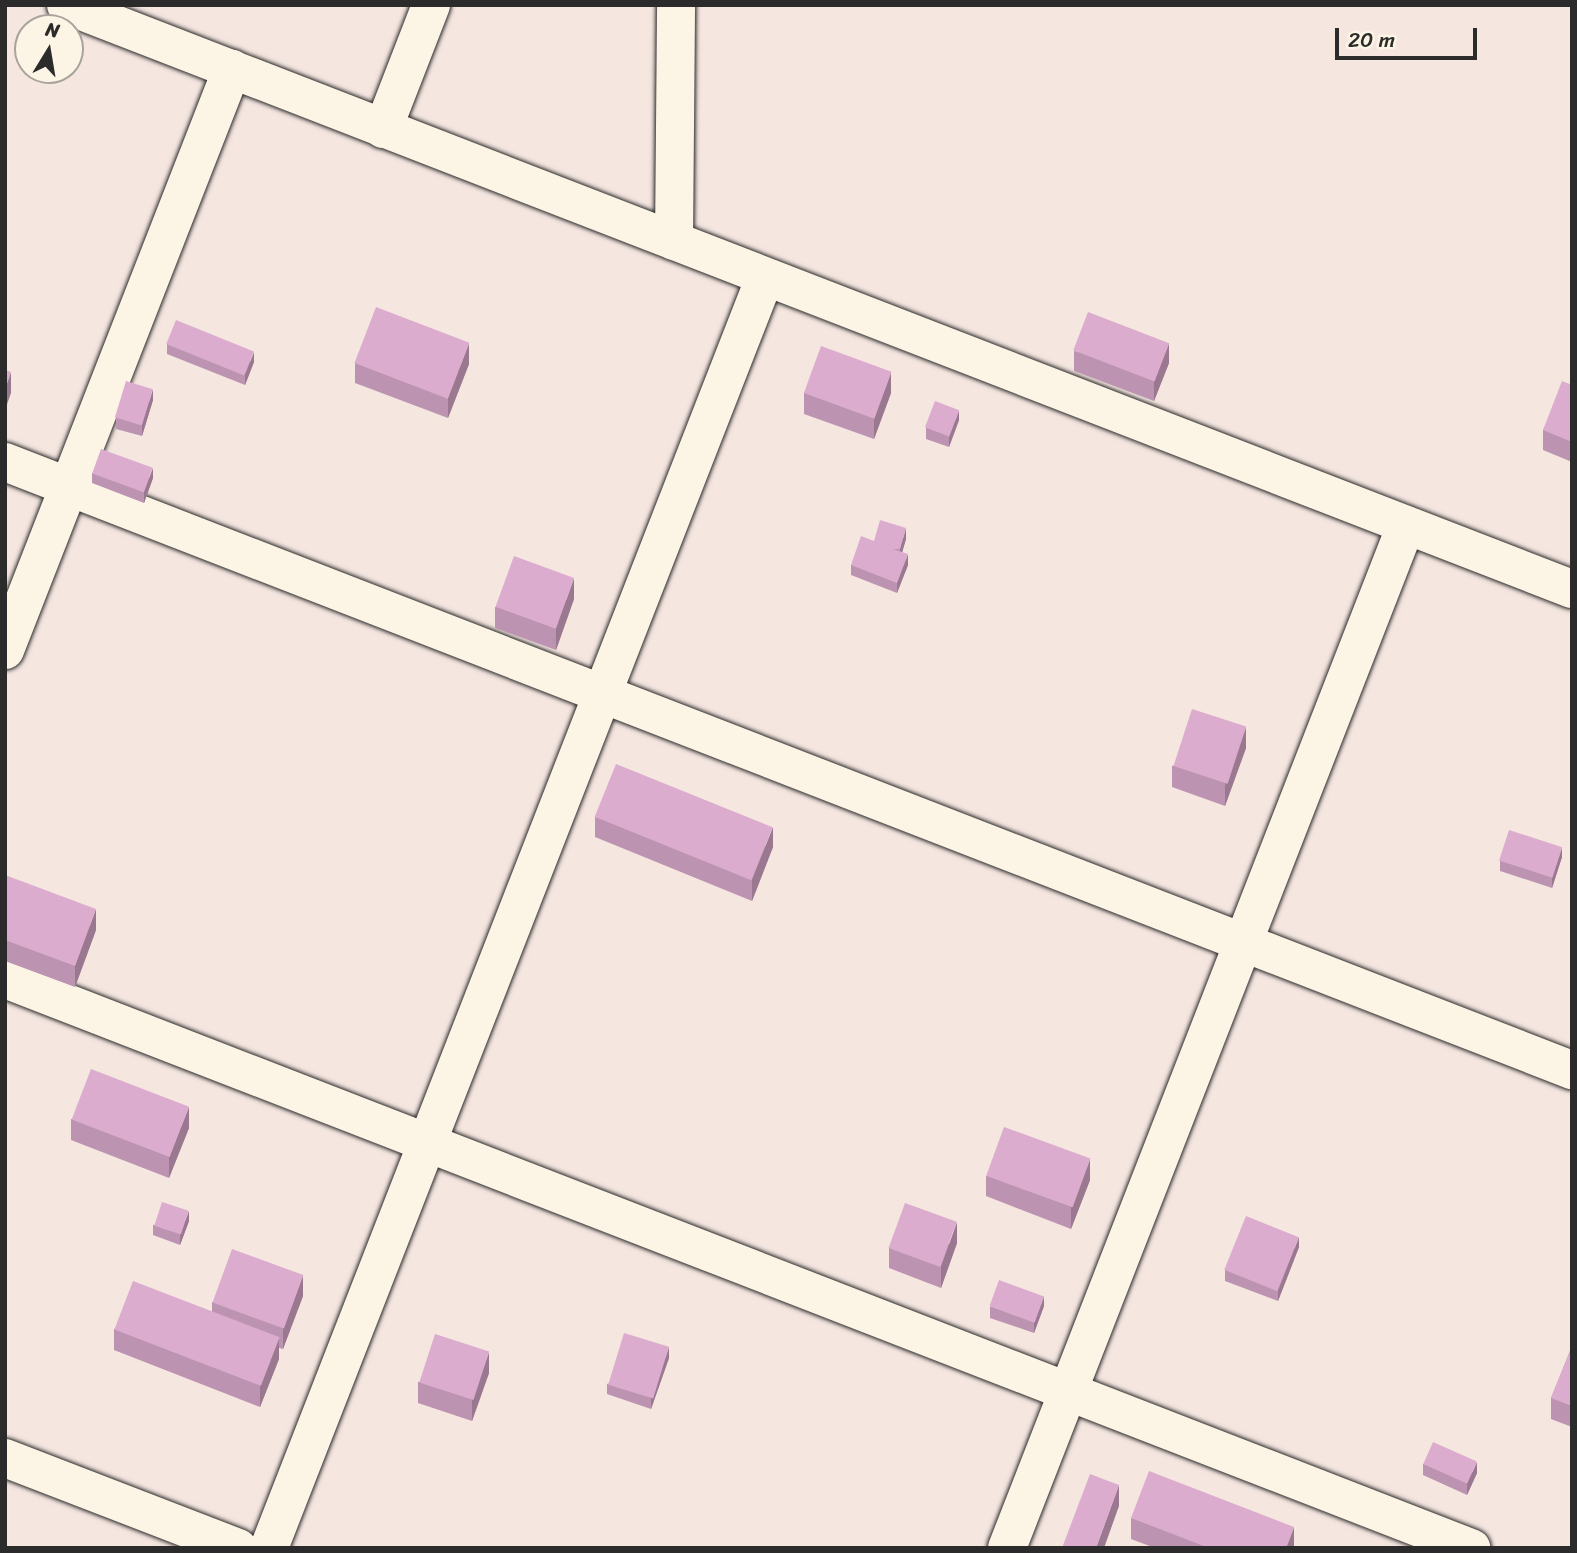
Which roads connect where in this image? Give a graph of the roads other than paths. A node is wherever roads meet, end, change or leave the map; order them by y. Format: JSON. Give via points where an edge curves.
{"nodes":[{"id":1,"x":66,"y":5,"type":"edge"},
{"id":2,"x":431,"y":5,"type":"edge"},
{"id":3,"x":676,"y":5,"type":"edge"},
{"id":4,"x":232,"y":69,"type":"junction"},
{"id":5,"x":383,"y":128,"type":"junction"},
{"id":6,"x":674,"y":241,"type":"junction"},
{"id":7,"x":765,"y":277,"type":"junction"},
{"id":8,"x":5,"y":462,"type":"edge"},
{"id":9,"x":69,"y":487,"type":"junction"},
{"id":10,"x":1406,"y":525,"type":"junction"},
{"id":11,"x":1572,"y":589,"type":"edge"},
{"id":12,"x":5,"y":650,"type":"edge"},
{"id":13,"x":603,"y":694,"type":"junction"},
{"id":14,"x":1243,"y":943,"type":"junction"},
{"id":15,"x":5,"y":979,"type":"edge"},
{"id":16,"x":1572,"y":1070,"type":"edge"},
{"id":17,"x":427,"y":1143,"type":"junction"},
{"id":18,"x":1068,"y":1391,"type":"junction"},
{"id":19,"x":5,"y":1458,"type":"edge"},
{"id":20,"x":237,"y":1548,"type":"edge"},
{"id":21,"x":269,"y":1548,"type":"edge"},
{"id":22,"x":1007,"y":1548,"type":"edge"},
{"id":23,"x":1471,"y":1548,"type":"edge"}],
"edges":[{"from":1,"to":4,"type":"street"},
{"from":2,"to":5,"type":"street"},
{"from":3,"to":6,"type":"street"},
{"from":4,"to":5,"type":"street"},
{"from":4,"to":9,"type":"street"},
{"from":5,"to":6,"type":"street"},
{"from":6,"to":7,"type":"street"},
{"from":7,"to":10,"type":"street"},
{"from":7,"to":13,"type":"street"},
{"from":8,"to":9,"type":"street"},
{"from":9,"to":12,"type":"street"},
{"from":9,"to":13,"type":"street"},
{"from":10,"to":11,"type":"street"},
{"from":10,"to":14,"type":"street"},
{"from":13,"to":14,"type":"street"},
{"from":13,"to":17,"type":"street"},
{"from":14,"to":16,"type":"street"},
{"from":14,"to":18,"type":"street"},
{"from":15,"to":17,"type":"street"},
{"from":17,"to":18,"type":"street"},
{"from":17,"to":21,"type":"street"},
{"from":18,"to":22,"type":"street"},
{"from":18,"to":23,"type":"street"},
{"from":19,"to":20,"type":"street"}]}
